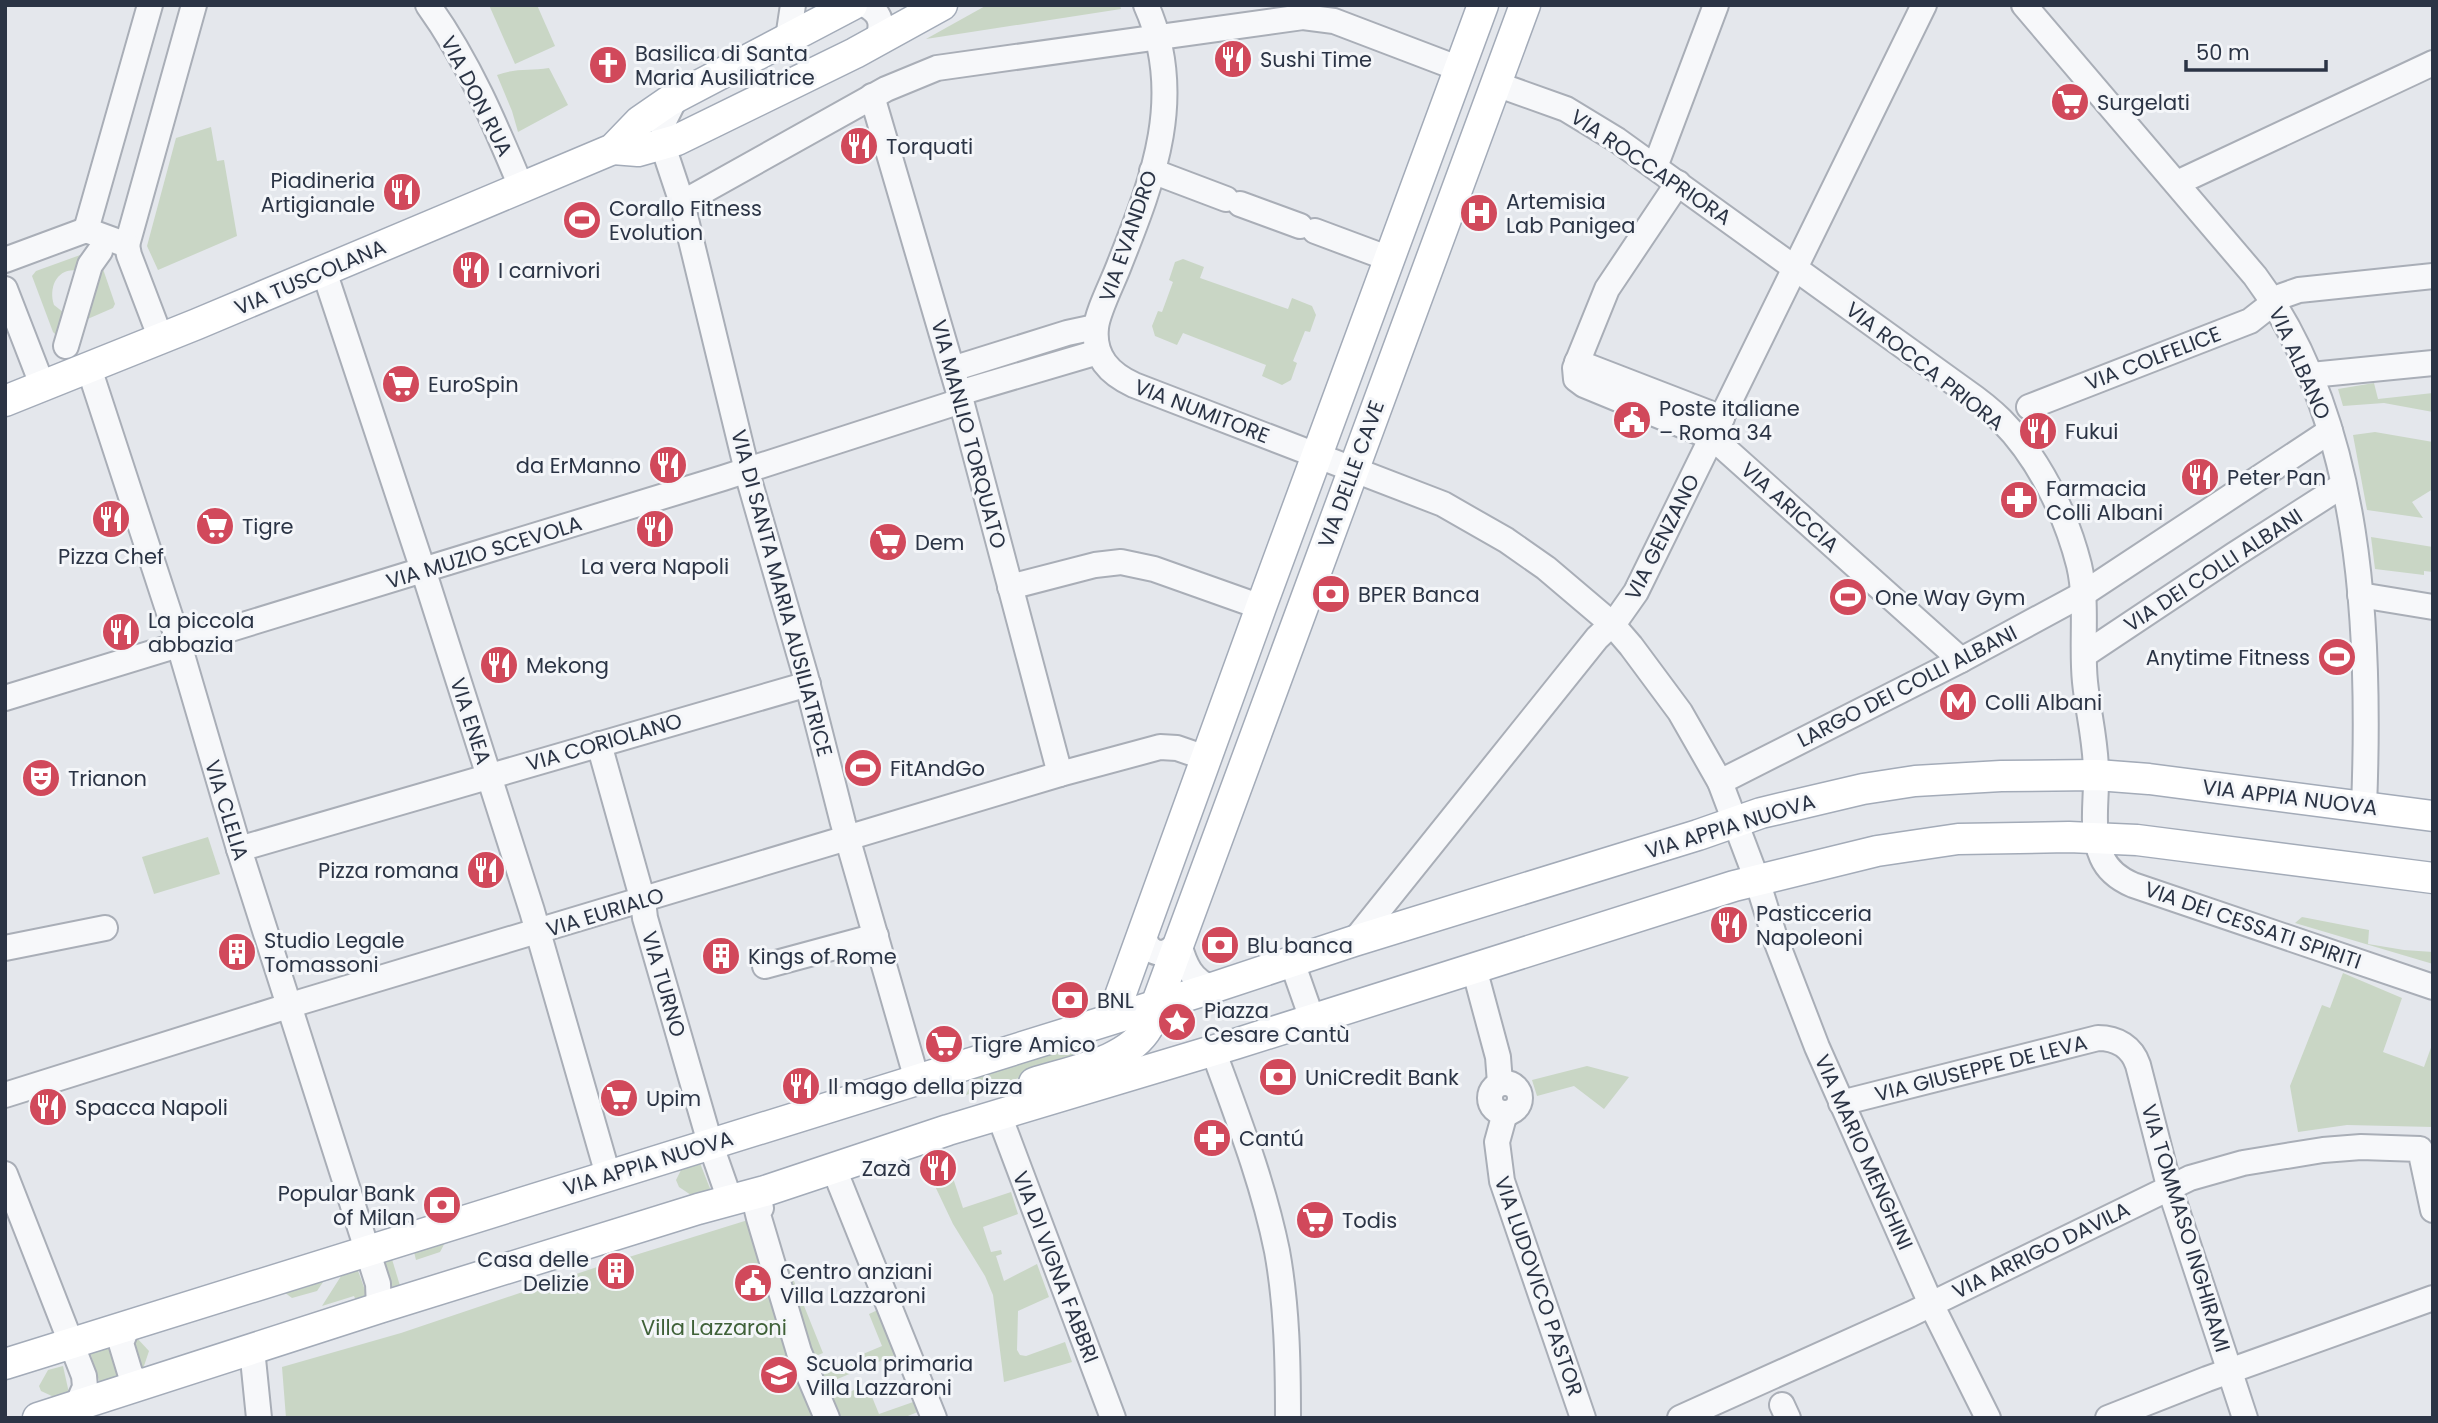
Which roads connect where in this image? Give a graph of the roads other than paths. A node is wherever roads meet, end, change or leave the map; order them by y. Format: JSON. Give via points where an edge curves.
{"nodes":[{"id":1,"x":150,"y":5,"type":"edge"},
{"id":2,"x":194,"y":5,"type":"edge"},
{"id":3,"x":428,"y":5,"type":"edge"},
{"id":4,"x":793,"y":5,"type":"edge"},
{"id":5,"x":852,"y":5,"type":"edge"},
{"id":6,"x":865,"y":5,"type":"edge"},
{"id":7,"x":942,"y":5,"type":"edge"},
{"id":8,"x":1146,"y":5,"type":"edge"},
{"id":9,"x":1483,"y":5,"type":"edge"},
{"id":10,"x":1525,"y":5,"type":"edge"},
{"id":11,"x":1716,"y":5,"type":"edge"},
{"id":12,"x":1924,"y":5,"type":"edge"},
{"id":13,"x":2024,"y":5,"type":"edge"},
{"id":14,"x":1160,"y":37,"type":"junction"},
{"id":15,"x":788,"y":38,"type":"junction"},
{"id":16,"x":876,"y":42,"type":"junction"},
{"id":17,"x":2433,"y":63,"type":"edge"},
{"id":18,"x":1460,"y":69,"type":"junction"},
{"id":19,"x":1496,"y":84,"type":"junction"},
{"id":20,"x":872,"y":96,"type":"junction"},
{"id":21,"x":676,"y":97,"type":"junction"},
{"id":22,"x":663,"y":146,"type":"junction"},
{"id":23,"x":613,"y":149,"type":"junction"},
{"id":24,"x":1655,"y":167,"type":"junction"},
{"id":25,"x":1152,"y":172,"type":"junction"},
{"id":26,"x":1678,"y":183,"type":"junction"},
{"id":27,"x":2177,"y":183,"type":"junction"},
{"id":28,"x":522,"y":189,"type":"junction"},
{"id":29,"x":682,"y":203,"type":"junction"},
{"id":30,"x":86,"y":230,"type":"junction"},
{"id":31,"x":127,"y":245,"type":"junction"},
{"id":32,"x":100,"y":251,"type":"dead end"},
{"id":33,"x":1390,"y":259,"type":"junction"},
{"id":34,"x":5,"y":260,"type":"edge"},
{"id":35,"x":1796,"y":267,"type":"junction"},
{"id":36,"x":324,"y":271,"type":"junction"},
{"id":37,"x":2433,"y":276,"type":"edge"},
{"id":38,"x":5,"y":289,"type":"edge"},
{"id":39,"x":2274,"y":303,"type":"junction"},
{"id":40,"x":1096,"y":327,"type":"junction"},
{"id":41,"x":160,"y":339,"type":"junction"},
{"id":42,"x":66,"y":346,"type":"dead end"},
{"id":43,"x":1098,"y":352,"type":"junction"},
{"id":44,"x":2433,"y":363,"type":"edge"},
{"id":45,"x":89,"y":368,"type":"junction"},
{"id":46,"x":952,"y":369,"type":"junction"},
{"id":47,"x":2311,"y":375,"type":"junction"},
{"id":48,"x":43,"y":387,"type":"junction"},
{"id":49,"x":960,"y":397,"type":"junction"},
{"id":50,"x":5,"y":401,"type":"edge"},
{"id":51,"x":2029,"y":407,"type":"dead end"},
{"id":52,"x":1717,"y":428,"type":"junction"},
{"id":53,"x":2330,"y":431,"type":"junction"},
{"id":54,"x":1317,"y":456,"type":"junction"},
{"id":55,"x":1353,"y":469,"type":"junction"},
{"id":56,"x":747,"y":470,"type":"junction"},
{"id":57,"x":2343,"y":485,"type":"junction"},
{"id":58,"x":423,"y":571,"type":"junction"},
{"id":59,"x":1010,"y":587,"type":"junction"},
{"id":60,"x":2083,"y":594,"type":"junction"},
{"id":61,"x":2360,"y":595,"type":"junction"},
{"id":62,"x":1261,"y":607,"type":"junction"},
{"id":63,"x":2433,"y":607,"type":"edge"},
{"id":64,"x":1612,"y":624,"type":"junction"},
{"id":65,"x":179,"y":645,"type":"junction"},
{"id":66,"x":2084,"y":656,"type":"junction"},
{"id":67,"x":1961,"y":660,"type":"junction"},
{"id":68,"x":808,"y":684,"type":"junction"},
{"id":69,"x":5,"y":698,"type":"edge"},
{"id":70,"x":599,"y":744,"type":"junction"},
{"id":71,"x":1206,"y":758,"type":"junction"},
{"id":72,"x":1059,"y":774,"type":"junction"},
{"id":73,"x":489,"y":775,"type":"junction"},
{"id":74,"x":2097,"y":775,"type":"junction"},
{"id":75,"x":1720,"y":782,"type":"junction"},
{"id":76,"x":2364,"y":807,"type":"junction"},
{"id":77,"x":2433,"y":816,"type":"edge"},
{"id":78,"x":1736,"y":822,"type":"junction"},
{"id":79,"x":2096,"y":837,"type":"junction"},
{"id":80,"x":847,"y":839,"type":"junction"},
{"id":81,"x":239,"y":849,"type":"junction"},
{"id":82,"x":2433,"y":878,"type":"edge"},
{"id":83,"x":1757,"y":880,"type":"junction"},
{"id":84,"x":643,"y":901,"type":"junction"},
{"id":85,"x":105,"y":928,"type":"dead end"},
{"id":86,"x":1144,"y":928,"type":"junction"},
{"id":87,"x":538,"y":932,"type":"junction"},
{"id":88,"x":876,"y":936,"type":"junction"},
{"id":89,"x":1354,"y":942,"type":"junction"},
{"id":90,"x":1179,"y":944,"type":"junction"},
{"id":91,"x":5,"y":947,"type":"edge"},
{"id":92,"x":1292,"y":962,"type":"junction"},
{"id":93,"x":765,"y":966,"type":"dead end"},
{"id":94,"x":1474,"y":968,"type":"junction"},
{"id":95,"x":2433,"y":986,"type":"edge"},
{"id":96,"x":1212,"y":988,"type":"junction"},
{"id":97,"x":1157,"y":1004,"type":"junction"},
{"id":98,"x":290,"y":1006,"type":"junction"},
{"id":99,"x":1112,"y":1018,"type":"junction"},
{"id":100,"x":1312,"y":1018,"type":"junction"},
{"id":101,"x":2121,"y":1044,"type":"joint"},
{"id":102,"x":1213,"y":1050,"type":"junction"},
{"id":103,"x":916,"y":1080,"type":"junction"},
{"id":104,"x":5,"y":1095,"type":"edge"},
{"id":105,"x":1841,"y":1103,"type":"junction"},
{"id":106,"x":999,"y":1115,"type":"junction"},
{"id":107,"x":948,"y":1130,"type":"junction"},
{"id":108,"x":710,"y":1143,"type":"junction"},
{"id":109,"x":834,"y":1169,"type":"junction"},
{"id":110,"x":5,"y":1174,"type":"edge"},
{"id":111,"x":608,"y":1175,"type":"junction"},
{"id":112,"x":2169,"y":1186,"type":"junction"},
{"id":113,"x":730,"y":1200,"type":"junction"},
{"id":114,"x":761,"y":1208,"type":"dead end"},
{"id":115,"x":2433,"y":1210,"type":"edge"},
{"id":116,"x":367,"y":1251,"type":"junction"},
{"id":117,"x":2433,"y":1298,"type":"edge"},
{"id":118,"x":1931,"y":1304,"type":"junction"},
{"id":119,"x":379,"y":1308,"type":"junction"},
{"id":120,"x":128,"y":1326,"type":"junction"},
{"id":121,"x":72,"y":1343,"type":"junction"},
{"id":122,"x":252,"y":1349,"type":"junction"},
{"id":123,"x":5,"y":1364,"type":"edge"},
{"id":124,"x":2230,"y":1371,"type":"junction"},
{"id":125,"x":144,"y":1384,"type":"junction"},
{"id":126,"x":76,"y":1405,"type":"junction"},
{"id":127,"x":38,"y":1418,"type":"edge"},
{"id":128,"x":259,"y":1418,"type":"edge"},
{"id":129,"x":827,"y":1418,"type":"edge"},
{"id":130,"x":933,"y":1418,"type":"edge"},
{"id":131,"x":1113,"y":1418,"type":"edge"},
{"id":132,"x":1288,"y":1418,"type":"edge"},
{"id":133,"x":1583,"y":1418,"type":"edge"},
{"id":134,"x":1680,"y":1418,"type":"edge"},
{"id":135,"x":1988,"y":1418,"type":"edge"},
{"id":136,"x":2108,"y":1418,"type":"edge"},
{"id":137,"x":2245,"y":1418,"type":"edge"}],
"edges":[{"from":1,"to":30,"type":"street"},
{"from":2,"to":31,"type":"street"},
{"from":3,"to":28,"type":"street","name":"VIA DON RUA","via":[[476,82]]},
{"from":4,"to":15,"type":"street"},
{"from":5,"to":15,"type":"main road","name":"VIA TUSCOLANA"},
{"from":6,"to":16,"type":"street","via":[[880,18]]},
{"from":7,"to":16,"type":"main road","name":"VIA TUSCOLANA"},
{"from":8,"to":14,"type":"street","name":"VIA EVANDRO"},
{"from":9,"to":18,"type":"main road","name":"VIA DELLE CAVE"},
{"from":10,"to":19,"type":"main road","name":"VIA DELLE CAVE"},
{"from":11,"to":24,"type":"street"},
{"from":12,"to":35,"type":"street","name":"VIA GENZANO"},
{"from":13,"to":27,"type":"street","name":"VIA ALBANO"},
{"from":14,"to":18,"type":"street","via":[[1315,18]]},
{"from":14,"to":20,"type":"street","via":[[937,68]]},
{"from":14,"to":25,"type":"street","name":"VIA EVANDRO","via":[[1166,87]]},
{"from":15,"to":21,"type":"main road","name":"VIA TUSCOLANA"},
{"from":16,"to":22,"type":"main road","name":"VIA TUSCOLANA"},
{"from":17,"to":27,"type":"street"},
{"from":18,"to":19,"type":"main road"},
{"from":18,"to":33,"type":"main road","name":"VIA DELLE CAVE"},
{"from":19,"to":24,"type":"street","name":"VIA ROCCAPRIORA","via":[[1566,109]]},
{"from":19,"to":55,"type":"main road","name":"VIA DELLE CAVE"},
{"from":20,"to":29,"type":"street"},
{"from":20,"to":46,"type":"street","name":"VIA MANLIO TORQUATO"},
{"from":21,"to":22,"type":"street","via":[[664,121]]},
{"from":21,"to":23,"type":"main road","name":"VIA TUSCOLANA","via":[[646,116]]},
{"from":22,"to":23,"type":"main road","name":"VIA TUSCOLANA","via":[[631,152]]},
{"from":22,"to":29,"type":"street","name":"VIA DI SANTA MARIA AUSILIATRICE"},
{"from":23,"to":28,"type":"main road","name":"VIA TUSCOLANA"},
{"from":24,"to":26,"type":"street","name":"VIA ROCCAPRIORA"},
{"from":25,"to":33,"type":"street"},
{"from":25,"to":40,"type":"street","name":"VIA EVANDRO"},
{"from":26,"to":35,"type":"street","name":"VIA ROCCAPRIORA"},
{"from":26,"to":52,"type":"street","name":"VIA ARICCIA","via":[[1611,281],[1574,375],[1584,385]]},
{"from":27,"to":39,"type":"street","name":"VIA ALBANO"},
{"from":28,"to":36,"type":"main road","name":"VIA TUSCOLANA"},
{"from":29,"to":56,"type":"street","name":"VIA DI SANTA MARIA AUSILIATRICE"},
{"from":30,"to":31,"type":"street"},
{"from":30,"to":34,"type":"street"},
{"from":31,"to":41,"type":"street"},
{"from":32,"to":42,"type":"street","via":[[90,265]]},
{"from":33,"to":54,"type":"main road","name":"VIA DELLE CAVE"},
{"from":35,"to":52,"type":"street","name":"VIA GENZANO"},
{"from":35,"to":60,"type":"street","name":"VIA ROCCA PRIORA","via":[[1964,390],[2009,429],[2037,468],[2060,513],[2074,548]]},
{"from":36,"to":41,"type":"main road","name":"VIA TUSCOLANA"},
{"from":36,"to":58,"type":"street","name":"VIA ENEA"},
{"from":37,"to":39,"type":"street","name":"VIA COLFELICE","via":[[2299,290]]},
{"from":38,"to":48,"type":"street"},
{"from":39,"to":47,"type":"street","name":"VIA ALBANO"},
{"from":39,"to":51,"type":"street","name":"VIA COLFELICE","via":[[2250,321]]},
{"from":40,"to":43,"type":"street","name":"VIA EVANDRO"},
{"from":40,"to":46,"type":"street"},
{"from":41,"to":45,"type":"main road","name":"VIA TUSCOLANA"},
{"from":43,"to":49,"type":"street","name":"VIA MUZIO SCEVOLA"},
{"from":43,"to":54,"type":"street","name":"VIA NUMITORE","via":[[1120,379]]},
{"from":44,"to":47,"type":"street"},
{"from":45,"to":48,"type":"main road","name":"VIA TUSCOLANA"},
{"from":45,"to":65,"type":"street","name":"VIA CLELIA"},
{"from":46,"to":49,"type":"street","name":"VIA MANLIO TORQUATO"},
{"from":47,"to":53,"type":"street","name":"VIA ALBANO"},
{"from":48,"to":50,"type":"main road","name":"VIA TUSCOLANA"},
{"from":49,"to":56,"type":"street","name":"VIA MUZIO SCEVOLA"},
{"from":49,"to":59,"type":"street","name":"VIA MANLIO TORQUATO"},
{"from":52,"to":64,"type":"street","name":"VIA GENZANO","via":[[1636,592]]},
{"from":52,"to":67,"type":"street","name":"VIA ARICCIA"},
{"from":53,"to":57,"type":"street","name":"VIA ALBANO"},
{"from":53,"to":60,"type":"street"},
{"from":54,"to":55,"type":"street","name":"VIA NUMITORE"},
{"from":54,"to":62,"type":"main road","name":"VIA DELLE CAVE"},
{"from":55,"to":64,"type":"street","name":"VIA NUMITORE","via":[[1437,501],[1497,535],[1546,568]]},
{"from":55,"to":90,"type":"main road","name":"VIA DELLE CAVE"},
{"from":56,"to":58,"type":"street","name":"VIA MUZIO SCEVOLA"},
{"from":56,"to":68,"type":"street","name":"VIA DI SANTA MARIA AUSILIATRICE"},
{"from":57,"to":61,"type":"street","name":"VIA ALBANO"},
{"from":57,"to":66,"type":"street","name":"VIA DEI COLLI ALBANI"},
{"from":58,"to":65,"type":"street","name":"VIA MUZIO SCEVOLA"},
{"from":58,"to":73,"type":"street","name":"VIA ENEA"},
{"from":59,"to":62,"type":"street","via":[[1121,562]]},
{"from":59,"to":72,"type":"street","name":"VIA MANLIO TORQUATO"},
{"from":60,"to":66,"type":"street"},
{"from":60,"to":67,"type":"street","name":"LARGO DEI COLLI ALBANI"},
{"from":61,"to":63,"type":"street"},
{"from":61,"to":76,"type":"street","name":"VIA ALBANO"},
{"from":62,"to":71,"type":"main road","name":"VIA DELLE CAVE"},
{"from":64,"to":75,"type":"street","name":"VIA NUMITORE","via":[[1671,698]]},
{"from":64,"to":89,"type":"street","name":"VIA GENZANO"},
{"from":65,"to":69,"type":"street","name":"VIA MUZIO SCEVOLA"},
{"from":65,"to":81,"type":"street","name":"VIA CLELIA"},
{"from":66,"to":74,"type":"street"},
{"from":67,"to":75,"type":"street","name":"LARGO DEI COLLI ALBANI"},
{"from":68,"to":70,"type":"street","name":"VIA CORIOLANO"},
{"from":68,"to":80,"type":"street","name":"VIA DI SANTA MARIA AUSILIATRICE"},
{"from":70,"to":73,"type":"street","name":"VIA CORIOLANO"},
{"from":70,"to":84,"type":"street","name":"VIA TURNO"},
{"from":71,"to":72,"type":"street","name":"VIA EURIALO","via":[[1160,747]]},
{"from":71,"to":86,"type":"main road","name":"VIA DELLE CAVE"},
{"from":72,"to":80,"type":"street","name":"VIA EURIALO"},
{"from":73,"to":81,"type":"street","name":"VIA CORIOLANO"},
{"from":73,"to":87,"type":"street","name":"VIA ENEA"},
{"from":74,"to":76,"type":"main road","name":"VIA APPIA NUOVA"},
{"from":74,"to":78,"type":"main road","name":"VIA APPIA NUOVA","via":[[1915,781],[1808,801]]},
{"from":74,"to":79,"type":"street"},
{"from":75,"to":78,"type":"street"},
{"from":76,"to":77,"type":"main road","name":"VIA APPIA NUOVA"},
{"from":78,"to":83,"type":"street","name":"VIA MARIO MENGHINI"},
{"from":78,"to":89,"type":"main road","name":"VIA APPIA NUOVA"},
{"from":79,"to":82,"type":"main road"},
{"from":79,"to":83,"type":"main road","via":[[1958,839],[1897,847]]},
{"from":79,"to":95,"type":"street","name":"VIA DEI CESSATI SPIRITI","via":[[2108,868],[2133,885]]},
{"from":80,"to":84,"type":"street","name":"VIA EURIALO"},
{"from":80,"to":88,"type":"street","name":"VIA DI SANTA MARIA AUSILIATRICE"},
{"from":81,"to":98,"type":"street","name":"VIA CLELIA"},
{"from":83,"to":94,"type":"main road"},
{"from":83,"to":105,"type":"street","name":"VIA MARIO MENGHINI","via":[[1790,980]]},
{"from":84,"to":87,"type":"street","name":"VIA EURIALO"},
{"from":84,"to":108,"type":"street","name":"VIA TURNO"},
{"from":85,"to":91,"type":"street"},
{"from":86,"to":90,"type":"street","via":[[1145,943],[1154,952],[1165,953]]},
{"from":86,"to":99,"type":"main road","name":"VIA DELLE CAVE"},
{"from":87,"to":98,"type":"street","name":"VIA EURIALO"},
{"from":87,"to":111,"type":"street","name":"VIA ENEA"},
{"from":88,"to":93,"type":"street"},
{"from":88,"to":103,"type":"street","name":"VIA DI SANTA MARIA AUSILIATRICE"},
{"from":89,"to":92,"type":"main road","name":"VIA APPIA NUOVA"},
{"from":90,"to":96,"type":"street","via":[[1190,972]]},
{"from":90,"to":97,"type":"main road","name":"VIA DELLE CAVE"},
{"from":92,"to":96,"type":"main road","name":"VIA APPIA NUOVA"},
{"from":92,"to":100,"type":"street"},
{"from":94,"to":100,"type":"main road"},
{"from":94,"to":133,"type":"street","name":"VIA LUDOVICO PASTOR","via":[[1499,1057],[1500,1083],[1492,1090],[1490,1102],[1505,1113],[1497,1142],[1502,1181]]},
{"from":96,"to":97,"type":"main road","name":"VIA APPIA NUOVA"},
{"from":97,"to":99,"type":"main road","name":"VIA APPIA NUOVA"},
{"from":97,"to":107,"type":"main road","via":[[1141,1039],[1122,1053],[1004,1093]]},
{"from":98,"to":104,"type":"street","name":"VIA EURIALO"},
{"from":98,"to":116,"type":"street","name":"VIA CLELIA"},
{"from":99,"to":103,"type":"main road","name":"VIA APPIA NUOVA"},
{"from":100,"to":102,"type":"main road"},
{"from":101,"to":105,"type":"street","name":"VIA GIUSEPPE DE LEVA","via":[[2098,1038]]},
{"from":101,"to":112,"type":"street","name":"VIA TOMMASO INGHIRAMI","via":[[2133,1052],[2138,1065]]},
{"from":102,"to":106,"type":"main road"},
{"from":102,"to":132,"type":"street","via":[[1260,1183],[1276,1248],[1285,1312]]},
{"from":103,"to":108,"type":"main road","name":"VIA APPIA NUOVA"},
{"from":105,"to":118,"type":"street","name":"VIA MARIO MENGHINI"},
{"from":106,"to":107,"type":"main road"},
{"from":106,"to":131,"type":"street","name":"VIA DI VIGNA FABBRI"},
{"from":107,"to":109,"type":"main road"},
{"from":108,"to":111,"type":"main road","name":"VIA APPIA NUOVA"},
{"from":108,"to":113,"type":"street","name":"VIA TURNO"},
{"from":109,"to":113,"type":"main road"},
{"from":109,"to":130,"type":"street"},
{"from":110,"to":121,"type":"street"},
{"from":111,"to":116,"type":"main road","name":"VIA APPIA NUOVA"},
{"from":112,"to":115,"type":"street","name":"VIA ARRIGO DAVILA","via":[[2225,1167],[2287,1155],[2348,1148],[2420,1149]]},
{"from":112,"to":118,"type":"street","name":"VIA ARRIGO DAVILA"},
{"from":112,"to":124,"type":"street","name":"VIA TOMMASO INGHIRAMI"},
{"from":113,"to":119,"type":"main road"},
{"from":114,"to":129,"type":"street","via":[[757,1210],[759,1218],[799,1352]]},
{"from":116,"to":119,"type":"street","name":"VIA CLELIA","via":[[380,1289]]},
{"from":116,"to":120,"type":"main road","name":"VIA APPIA NUOVA"},
{"from":117,"to":124,"type":"street"},
{"from":118,"to":134,"type":"street","name":"VIA ARRIGO DAVILA"},
{"from":118,"to":135,"type":"street","name":"VIA MARIO MENGHINI"},
{"from":119,"to":122,"type":"main road"},
{"from":120,"to":121,"type":"main road","name":"VIA APPIA NUOVA"},
{"from":120,"to":125,"type":"street","via":[[121,1339],[124,1353],[131,1376]]},
{"from":121,"to":123,"type":"main road","name":"VIA APPIA NUOVA"},
{"from":121,"to":126,"type":"street","via":[[85,1380]]},
{"from":122,"to":125,"type":"main road"},
{"from":122,"to":128,"type":"street"},
{"from":124,"to":136,"type":"street"},
{"from":124,"to":137,"type":"street","name":"VIA TOMMASO INGHIRAMI"},
{"from":125,"to":126,"type":"main road"},
{"from":126,"to":127,"type":"main road"}]}
